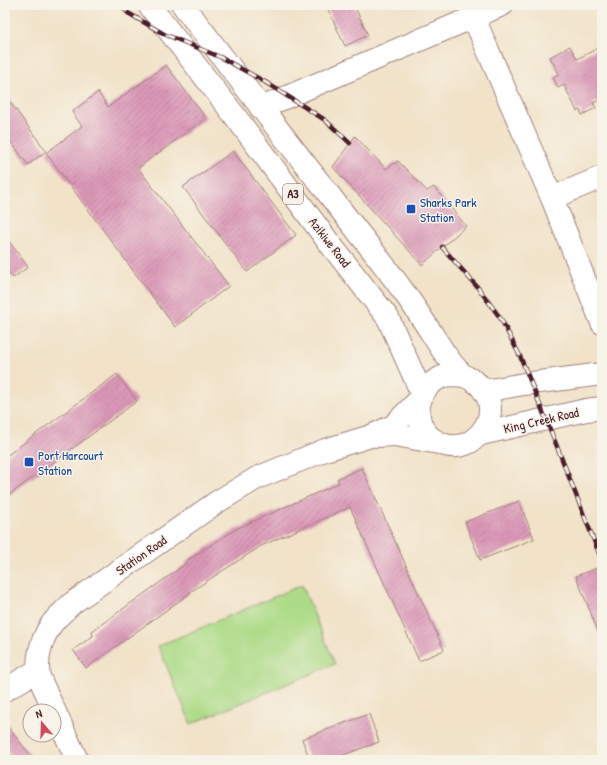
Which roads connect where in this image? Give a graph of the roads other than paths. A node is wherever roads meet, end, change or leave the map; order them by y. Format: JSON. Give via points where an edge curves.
{"nodes":[{"id":1,"x":148,"y":5,"type":"edge"},
{"id":2,"x":183,"y":5,"type":"edge"},
{"id":3,"x":502,"y":5,"type":"edge"},
{"id":4,"x":473,"y":16,"type":"junction"},
{"id":5,"x":261,"y":108,"type":"junction"},
{"id":6,"x":602,"y":177,"type":"edge"},
{"id":7,"x":552,"y":198,"type":"junction"},
{"id":8,"x":602,"y":323,"type":"edge"},
{"id":9,"x":602,"y":374,"type":"edge"},
{"id":10,"x":464,"y":376,"type":"junction"},
{"id":11,"x":484,"y":391,"type":"junction"},
{"id":12,"x":421,"y":397,"type":"junction"},
{"id":13,"x":602,"y":408,"type":"edge"},
{"id":14,"x":480,"y":434,"type":"junction"},
{"id":15,"x":371,"y":436,"type":"junction"},
{"id":16,"x":439,"y":443,"type":"junction"},
{"id":17,"x":38,"y":670,"type":"junction"},
{"id":18,"x":5,"y":690,"type":"edge"},
{"id":19,"x":77,"y":760,"type":"edge"}],
"edges":[{"from":1,"to":12,"type":"street","name":"Azikiwe Road","number":"A3","via":[[388,318]]},
{"from":2,"to":5,"type":"street","number":"A3"},
{"from":3,"to":4,"type":"street"},
{"from":4,"to":5,"type":"street"},
{"from":4,"to":7,"type":"street"},
{"from":5,"to":10,"type":"street","number":"A3","via":[[403,291],[447,356]]},
{"from":6,"to":7,"type":"street"},
{"from":7,"to":8,"type":"street"},
{"from":9,"to":11,"type":"street"},
{"from":10,"to":11,"type":"street","number":"A3","via":[[477,382]]},
{"from":10,"to":12,"type":"street","via":[[440,378],[430,384]]},
{"from":11,"to":14,"type":"street","via":[[490,408],[486,427]]},
{"from":12,"to":15,"type":"street","name":"Station Road","via":[[393,426]]},
{"from":12,"to":16,"type":"street","number":"A3","via":[[418,412],[420,424],[426,434]]},
{"from":13,"to":14,"type":"street","name":"King Creek Road"},
{"from":14,"to":16,"type":"street","via":[[469,443],[454,446]]},
{"from":15,"to":16,"type":"street","name":"Station Road","via":[[395,435]]},
{"from":15,"to":17,"type":"street","name":"Station Road","via":[[325,450],[257,478],[217,502],[71,604],[51,624],[40,646]]},
{"from":17,"to":18,"type":"street"},
{"from":17,"to":19,"type":"street","name":"Station Road"}]}
